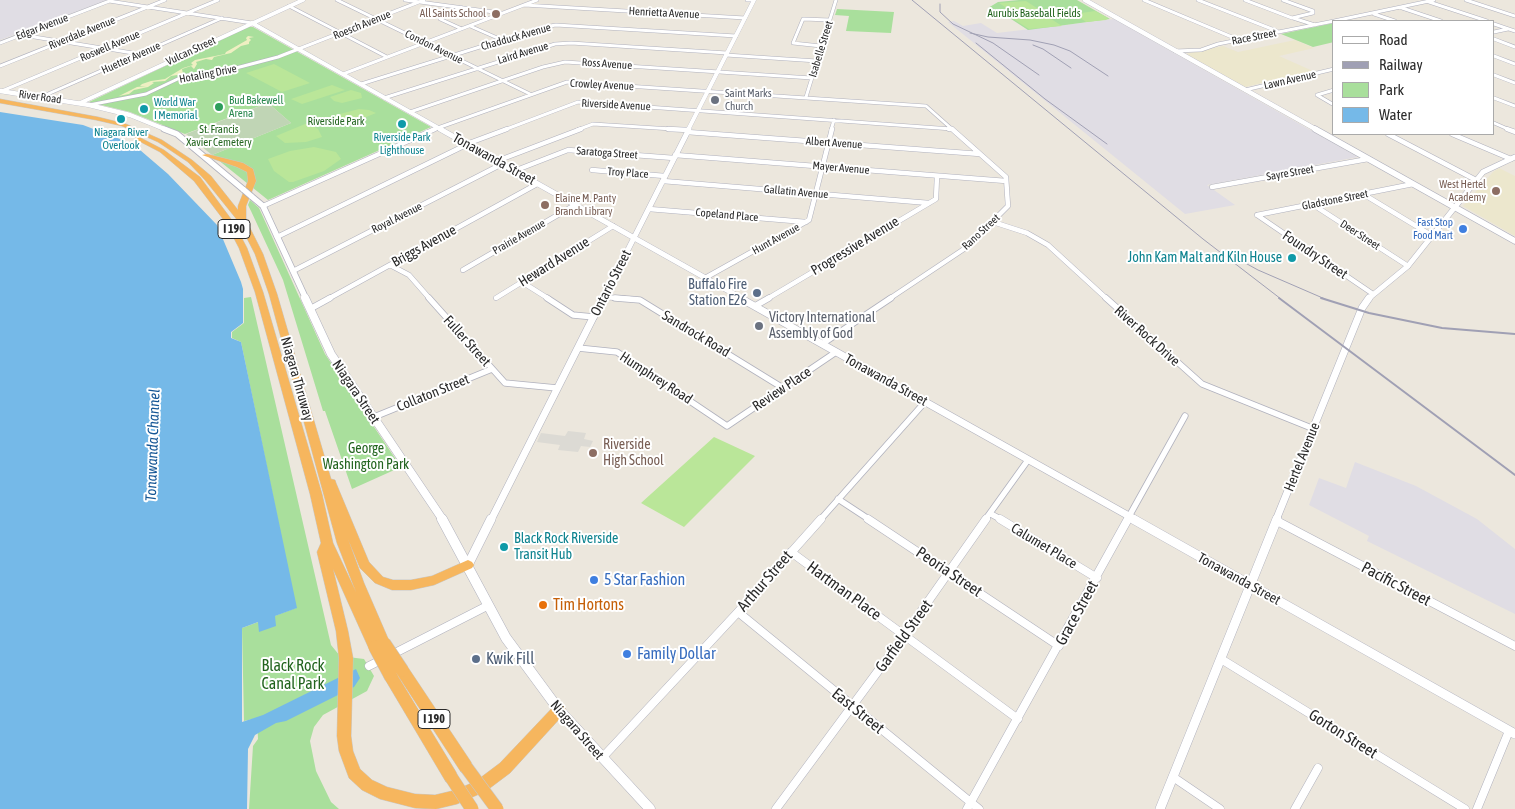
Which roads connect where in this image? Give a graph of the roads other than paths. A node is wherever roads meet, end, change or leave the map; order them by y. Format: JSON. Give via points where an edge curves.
{"nodes":[{"id":1,"x":111,"y":0,"type":"edge"},
{"id":2,"x":165,"y":0,"type":"edge"},
{"id":3,"x":218,"y":0,"type":"edge"},
{"id":4,"x":303,"y":0,"type":"edge"},
{"id":5,"x":337,"y":0,"type":"edge"},
{"id":6,"x":405,"y":0,"type":"edge"},
{"id":7,"x":537,"y":0,"type":"edge"},
{"id":8,"x":747,"y":0,"type":"edge"},
{"id":9,"x":754,"y":0,"type":"edge"},
{"id":10,"x":836,"y":0,"type":"edge"},
{"id":11,"x":1085,"y":0,"type":"edge"},
{"id":12,"x":1144,"y":0,"type":"edge"},
{"id":13,"x":1198,"y":0,"type":"edge"},
{"id":14,"x":1245,"y":0,"type":"edge"},
{"id":15,"x":1284,"y":0,"type":"edge"},
{"id":16,"x":1434,"y":0,"type":"edge"},
{"id":17,"x":1466,"y":0,"type":"edge"},
{"id":18,"x":422,"y":1,"type":"edge"},
{"id":19,"x":1427,"y":1,"type":"junction"},
{"id":20,"x":524,"y":5,"type":"junction"},
{"id":21,"x":289,"y":6,"type":"junction"},
{"id":22,"x":148,"y":7,"type":"junction"},
{"id":23,"x":461,"y":7,"type":"junction"},
{"id":24,"x":1400,"y":7,"type":"junction"},
{"id":25,"x":188,"y":13,"type":"junction"},
{"id":26,"x":503,"y":13,"type":"junction"},
{"id":27,"x":1372,"y":13,"type":"junction"},
{"id":28,"x":1515,"y":16,"type":"edge"},
{"id":29,"x":222,"y":18,"type":"junction"},
{"id":30,"x":745,"y":18,"type":"junction"},
{"id":31,"x":1292,"y":18,"type":"junction"},
{"id":32,"x":377,"y":19,"type":"junction"},
{"id":33,"x":1344,"y":19,"type":"junction"},
{"id":34,"x":830,"y":20,"type":"junction"},
{"id":35,"x":1339,"y":20,"type":"edge"},
{"id":36,"x":1347,"y":20,"type":"edge"},
{"id":37,"x":1392,"y":20,"type":"edge"},
{"id":38,"x":1438,"y":20,"type":"edge"},
{"id":39,"x":1484,"y":20,"type":"edge"},
{"id":40,"x":1332,"y":21,"type":"edge"},
{"id":41,"x":252,"y":23,"type":"junction"},
{"id":42,"x":1495,"y":24,"type":"edge"},
{"id":43,"x":470,"y":26,"type":"junction"},
{"id":44,"x":1313,"y":26,"type":"junction"},
{"id":45,"x":1509,"y":28,"type":"junction"},
{"id":46,"x":462,"y":29,"type":"junction"},
{"id":47,"x":1515,"y":29,"type":"edge"},
{"id":48,"x":1278,"y":32,"type":"junction"},
{"id":49,"x":1495,"y":32,"type":"edge"},
{"id":50,"x":341,"y":34,"type":"junction"},
{"id":51,"x":21,"y":35,"type":"junction"},
{"id":52,"x":736,"y":36,"type":"junction"},
{"id":53,"x":502,"y":40,"type":"junction"},
{"id":54,"x":1240,"y":40,"type":"junction"},
{"id":55,"x":1495,"y":40,"type":"edge"},
{"id":56,"x":62,"y":42,"type":"junction"},
{"id":57,"x":0,"y":43,"type":"edge"},
{"id":58,"x":425,"y":43,"type":"junction"},
{"id":59,"x":821,"y":46,"type":"junction"},
{"id":60,"x":1515,"y":47,"type":"edge"},
{"id":61,"x":103,"y":48,"type":"junction"},
{"id":62,"x":300,"y":50,"type":"junction"},
{"id":63,"x":1175,"y":50,"type":"junction"},
{"id":64,"x":139,"y":54,"type":"junction"},
{"id":65,"x":727,"y":54,"type":"junction"},
{"id":66,"x":452,"y":56,"type":"junction"},
{"id":67,"x":1495,"y":56,"type":"edge"},
{"id":68,"x":387,"y":58,"type":"junction"},
{"id":69,"x":817,"y":61,"type":"junction"},
{"id":70,"x":1515,"y":64,"type":"edge"},
{"id":71,"x":0,"y":66,"type":"edge"},
{"id":72,"x":476,"y":68,"type":"junction"},
{"id":73,"x":1332,"y":69,"type":"edge"},
{"id":74,"x":717,"y":72,"type":"junction"},
{"id":75,"x":343,"y":74,"type":"junction"},
{"id":76,"x":1495,"y":75,"type":"edge"},
{"id":77,"x":812,"y":78,"type":"junction"},
{"id":78,"x":502,"y":81,"type":"junction"},
{"id":79,"x":1515,"y":83,"type":"edge"},
{"id":80,"x":361,"y":84,"type":"junction"},
{"id":81,"x":708,"y":90,"type":"junction"},
{"id":82,"x":1245,"y":90,"type":"junction"},
{"id":83,"x":1,"y":91,"type":"edge"},
{"id":84,"x":1332,"y":91,"type":"edge"},
{"id":85,"x":530,"y":94,"type":"junction"},
{"id":86,"x":806,"y":97,"type":"junction"},
{"id":87,"x":41,"y":98,"type":"junction"},
{"id":88,"x":384,"y":98,"type":"junction"},
{"id":89,"x":1495,"y":98,"type":"edge"},
{"id":90,"x":0,"y":101,"type":"edge"},
{"id":91,"x":80,"y":103,"type":"junction"},
{"id":92,"x":89,"y":104,"type":"junction"},
{"id":93,"x":1332,"y":104,"type":"edge"},
{"id":94,"x":0,"y":105,"type":"edge"},
{"id":95,"x":1515,"y":106,"type":"edge"},
{"id":96,"x":698,"y":110,"type":"junction"},
{"id":97,"x":410,"y":112,"type":"junction"},
{"id":98,"x":834,"y":120,"type":"junction"},
{"id":99,"x":1495,"y":123,"type":"edge"},
{"id":100,"x":437,"y":128,"type":"junction"},
{"id":101,"x":952,"y":129,"type":"junction"},
{"id":102,"x":688,"y":131,"type":"junction"},
{"id":103,"x":1515,"y":132,"type":"edge"},
{"id":104,"x":1390,"y":135,"type":"edge"},
{"id":105,"x":1455,"y":135,"type":"edge"},
{"id":106,"x":828,"y":142,"type":"junction"},
{"id":107,"x":468,"y":144,"type":"junction"},
{"id":108,"x":980,"y":154,"type":"junction"},
{"id":109,"x":205,"y":155,"type":"junction"},
{"id":110,"x":675,"y":156,"type":"junction"},
{"id":111,"x":1513,"y":158,"type":"edge"},
{"id":112,"x":1368,"y":159,"type":"junction"},
{"id":113,"x":499,"y":163,"type":"junction"},
{"id":114,"x":822,"y":167,"type":"junction"},
{"id":115,"x":592,"y":170,"type":"dead end"},
{"id":116,"x":514,"y":171,"type":"junction"},
{"id":117,"x":938,"y":176,"type":"junction"},
{"id":118,"x":664,"y":178,"type":"junction"},
{"id":119,"x":1476,"y":180,"type":"junction"},
{"id":120,"x":1006,"y":181,"type":"junction"},
{"id":121,"x":537,"y":184,"type":"junction"},
{"id":122,"x":1413,"y":184,"type":"junction"},
{"id":123,"x":1212,"y":188,"type":"dead end"},
{"id":124,"x":816,"y":193,"type":"junction"},
{"id":125,"x":1363,"y":194,"type":"junction"},
{"id":126,"x":929,"y":203,"type":"junction"},
{"id":127,"x":1312,"y":204,"type":"junction"},
{"id":128,"x":575,"y":205,"type":"junction"},
{"id":129,"x":263,"y":206,"type":"junction"},
{"id":130,"x":1453,"y":207,"type":"junction"},
{"id":131,"x":648,"y":209,"type":"junction"},
{"id":132,"x":1257,"y":215,"type":"joint"},
{"id":133,"x":242,"y":220,"type":"junction"},
{"id":134,"x":806,"y":222,"type":"junction"},
{"id":135,"x":993,"y":222,"type":"junction"},
{"id":136,"x":613,"y":226,"type":"junction"},
{"id":137,"x":1431,"y":235,"type":"junction"},
{"id":138,"x":278,"y":237,"type":"junction"},
{"id":139,"x":634,"y":238,"type":"junction"},
{"id":140,"x":1515,"y":241,"type":"edge"},
{"id":141,"x":390,"y":265,"type":"junction"},
{"id":142,"x":1408,"y":266,"type":"junction"},
{"id":143,"x":463,"y":270,"type":"dead end"},
{"id":144,"x":293,"y":271,"type":"junction"},
{"id":145,"x":705,"y":278,"type":"junction"},
{"id":146,"x":522,"y":282,"type":"junction"},
{"id":147,"x":1374,"y":294,"type":"junction"},
{"id":148,"x":604,"y":297,"type":"junction"},
{"id":149,"x":496,"y":298,"type":"dead end"},
{"id":150,"x":755,"y":306,"type":"junction"},
{"id":151,"x":310,"y":308,"type":"junction"},
{"id":152,"x":594,"y":317,"type":"junction"},
{"id":153,"x":822,"y":344,"type":"junction"},
{"id":154,"x":578,"y":348,"type":"junction"},
{"id":155,"x":836,"y":352,"type":"junction"},
{"id":156,"x":492,"y":369,"type":"junction"},
{"id":157,"x":557,"y":388,"type":"junction"},
{"id":158,"x":783,"y":388,"type":"junction"},
{"id":159,"x":925,"y":402,"type":"junction"},
{"id":160,"x":1185,"y":416,"type":"dead end"},
{"id":161,"x":374,"y":417,"type":"junction"},
{"id":162,"x":727,"y":426,"type":"joint"},
{"id":163,"x":1314,"y":429,"type":"junction"},
{"id":164,"x":320,"y":460,"type":"junction"},
{"id":165,"x":1028,"y":460,"type":"junction"},
{"id":166,"x":838,"y":499,"type":"junction"},
{"id":167,"x":991,"y":514,"type":"junction"},
{"id":168,"x":1129,"y":517,"type":"junction"},
{"id":169,"x":1277,"y":521,"type":"junction"},
{"id":170,"x":327,"y":543,"type":"junction"},
{"id":171,"x":791,"y":552,"type":"junction"},
{"id":172,"x":468,"y":564,"type":"junction"},
{"id":173,"x":949,"y":572,"type":"junction"},
{"id":174,"x":1097,"y":578,"type":"junction"},
{"id":175,"x":1251,"y":586,"type":"junction"},
{"id":176,"x":487,"y":606,"type":"junction"},
{"id":177,"x":738,"y":612,"type":"junction"},
{"id":178,"x":904,"y":635,"type":"junction"},
{"id":179,"x":379,"y":645,"type":"junction"},
{"id":180,"x":1059,"y":646,"type":"junction"},
{"id":181,"x":1515,"y":646,"type":"edge"},
{"id":182,"x":1221,"y":659,"type":"junction"},
{"id":183,"x":369,"y":666,"type":"dead end"},
{"id":184,"x":397,"y":674,"type":"junction"},
{"id":185,"x":852,"y":707,"type":"junction"},
{"id":186,"x":558,"y":710,"type":"junction"},
{"id":187,"x":1018,"y":719,"type":"junction"},
{"id":188,"x":1512,"y":733,"type":"edge"},
{"id":189,"x":602,"y":758,"type":"junction"},
{"id":190,"x":1318,"y":768,"type":"dead end"},
{"id":191,"x":1174,"y":777,"type":"junction"},
{"id":192,"x":969,"y":806,"type":"edge"},
{"id":193,"x":472,"y":809,"type":"edge"},
{"id":194,"x":497,"y":809,"type":"edge"},
{"id":195,"x":650,"y":809,"type":"edge"},
{"id":196,"x":776,"y":809,"type":"edge"},
{"id":197,"x":979,"y":809,"type":"edge"},
{"id":198,"x":1160,"y":809,"type":"edge"},
{"id":199,"x":1220,"y":809,"type":"edge"},
{"id":200,"x":1295,"y":809,"type":"edge"},
{"id":201,"x":1465,"y":809,"type":"edge"},
{"id":202,"x":1477,"y":809,"type":"edge"}],
"edges":[{"from":1,"to":22,"type":"street","name":"Tonawanda Street"},
{"from":1,"to":51,"type":"street","name":"Edgar Avenue"},
{"from":2,"to":22,"type":"street","name":"Riverdale Avenue"},
{"from":3,"to":25,"type":"street","name":"Roswell Avenue"},
{"from":4,"to":21,"type":"street","name":"Vulcan Street"},
{"from":5,"to":32,"type":"street","name":"Condon Avenue"},
{"from":6,"to":18,"type":"street"},
{"from":7,"to":20,"type":"street"},
{"from":8,"to":9,"type":"street"},
{"from":9,"to":30,"type":"street","name":"Ontario Street"},
{"from":10,"to":34,"type":"street","name":"Isabelle Street"},
{"from":11,"to":63,"type":"main road"},
{"from":12,"to":54,"type":"street"},
{"from":13,"to":48,"type":"street"},
{"from":14,"to":31,"type":"street"},
{"from":15,"to":31,"type":"street","via":[[1315,12]]},
{"from":16,"to":19,"type":"street","name":"Race Street"},
{"from":17,"to":28,"type":"street"},
{"from":18,"to":23,"type":"street"},
{"from":18,"to":32,"type":"street","name":"Roesch Avenue"},
{"from":19,"to":24,"type":"street","name":"Race Street"},
{"from":19,"to":39,"type":"street"},
{"from":20,"to":26,"type":"street"},
{"from":20,"to":30,"type":"street","name":"Henrietta Avenue"},
{"from":21,"to":41,"type":"street","name":"Vulcan Street"},
{"from":21,"to":50,"type":"street"},
{"from":22,"to":25,"type":"street","name":"Tonawanda Street"},
{"from":22,"to":56,"type":"street","name":"Riverdale Avenue"},
{"from":23,"to":26,"type":"street"},
{"from":23,"to":46,"type":"street","via":[[440,19]]},
{"from":24,"to":27,"type":"street","name":"Race Street"},
{"from":24,"to":38,"type":"street"},
{"from":25,"to":29,"type":"street","name":"Tonawanda Street"},
{"from":25,"to":61,"type":"street","name":"Roswell Avenue"},
{"from":26,"to":43,"type":"street"},
{"from":27,"to":33,"type":"street","name":"Race Street"},
{"from":27,"to":37,"type":"street"},
{"from":29,"to":41,"type":"street","name":"Tonawanda Street"},
{"from":29,"to":64,"type":"street","name":"Huetter Avenue"},
{"from":30,"to":52,"type":"street","name":"Ontario Street"},
{"from":31,"to":44,"type":"street"},
{"from":32,"to":50,"type":"street","name":"Roesch Avenue"},
{"from":32,"to":58,"type":"street","name":"Condon Avenue"},
{"from":33,"to":35,"type":"street","name":"Race Street"},
{"from":33,"to":36,"type":"street"},
{"from":34,"to":59,"type":"street","name":"Isabelle Street"},
{"from":34,"to":59,"type":"street","via":[[804,19],[797,31],[794,44]]},
{"from":40,"to":44,"type":"street","name":"Race Street"},
{"from":41,"to":62,"type":"street","name":"Tonawanda Street"},
{"from":41,"to":91,"type":"street","name":"Vulcan Street"},
{"from":42,"to":45,"type":"street"},
{"from":43,"to":46,"type":"street"},
{"from":43,"to":53,"type":"street"},
{"from":44,"to":48,"type":"street","name":"Race Street"},
{"from":45,"to":47,"type":"street"},
{"from":45,"to":49,"type":"street"},
{"from":46,"to":58,"type":"street"},
{"from":48,"to":54,"type":"street","name":"Race Street"},
{"from":50,"to":62,"type":"street","name":"Roesch Avenue"},
{"from":50,"to":68,"type":"street"},
{"from":51,"to":56,"type":"street"},
{"from":51,"to":57,"type":"street","name":"Edgar Avenue"},
{"from":52,"to":53,"type":"street","name":"Chadduck Avenue","via":[[559,25]]},
{"from":52,"to":65,"type":"street","name":"Ontario Street"},
{"from":53,"to":66,"type":"street","name":"Chadduck Avenue"},
{"from":54,"to":63,"type":"street","name":"Race Street","via":[[1201,50]]},
{"from":55,"to":60,"type":"street"},
{"from":56,"to":61,"type":"street"},
{"from":56,"to":71,"type":"street","name":"Riverdale Avenue"},
{"from":58,"to":66,"type":"street","name":"Condon Avenue"},
{"from":58,"to":68,"type":"street"},
{"from":59,"to":69,"type":"street","name":"Isabelle Street"},
{"from":61,"to":64,"type":"street"},
{"from":61,"to":83,"type":"street","name":"Roswell Avenue"},
{"from":62,"to":75,"type":"street","name":"Tonawanda Street"},
{"from":62,"to":92,"type":"street","name":"Hotaling Drive","via":[[247,66],[184,76],[146,94]]},
{"from":63,"to":82,"type":"main road"},
{"from":64,"to":87,"type":"street","name":"Huetter Avenue"},
{"from":65,"to":69,"type":"street","name":"Laird Avenue"},
{"from":65,"to":72,"type":"street","name":"Laird Avenue","via":[[560,43]]},
{"from":65,"to":74,"type":"street","name":"Ontario Street"},
{"from":66,"to":72,"type":"street","name":"Condon Avenue"},
{"from":66,"to":80,"type":"street","name":"Chadduck Avenue"},
{"from":67,"to":70,"type":"street"},
{"from":68,"to":75,"type":"street"},
{"from":69,"to":77,"type":"street","name":"Isabelle Street"},
{"from":72,"to":78,"type":"street","name":"Condon Avenue"},
{"from":72,"to":88,"type":"street","name":"Laird Avenue"},
{"from":73,"to":82,"type":"street","name":"Lawn Avenue"},
{"from":74,"to":77,"type":"street","name":"Ross Avenue"},
{"from":74,"to":78,"type":"street","name":"Ross Avenue","via":[[570,62],[548,65]]},
{"from":74,"to":81,"type":"street","name":"Ontario Street"},
{"from":75,"to":80,"type":"street","name":"Tonawanda Street"},
{"from":76,"to":79,"type":"street"},
{"from":77,"to":86,"type":"street","name":"Isabelle Street"},
{"from":78,"to":85,"type":"street","name":"Condon Avenue"},
{"from":78,"to":97,"type":"street","name":"Ross Avenue"},
{"from":80,"to":88,"type":"street","name":"Tonawanda Street"},
{"from":81,"to":85,"type":"street","name":"Crowley Avenue","via":[[574,82]]},
{"from":81,"to":86,"type":"street","name":"Crowley Avenue"},
{"from":81,"to":96,"type":"street","name":"Ontario Street"},
{"from":82,"to":112,"type":"main road"},
{"from":83,"to":87,"type":"main road","name":"River Road"},
{"from":84,"to":93,"type":"street","via":[[1317,95]]},
{"from":85,"to":100,"type":"street","name":"Crowley Avenue"},
{"from":86,"to":101,"type":"street","name":"Crowley Avenue","via":[[926,106]]},
{"from":87,"to":91,"type":"main road","name":"River Road"},
{"from":88,"to":97,"type":"street","name":"Tonawanda Street"},
{"from":89,"to":95,"type":"street"},
{"from":90,"to":133,"type":"highway","name":"Niagara Thruway","number":"I 190","via":[[124,125],[160,141],[208,178]]},
{"from":91,"to":92,"type":"main road","name":"Niagara Street"},
{"from":92,"to":109,"type":"main road","name":"Niagara Street","via":[[130,115],[177,134]]},
{"from":94,"to":170,"type":"highway","name":"Niagara Thruway","number":"I 190","via":[[72,117],[127,134],[162,151],[205,187],[235,232],[255,278]]},
{"from":96,"to":98,"type":"street","name":"Riverside Avenue"},
{"from":96,"to":102,"type":"street","name":"Ontario Street"},
{"from":96,"to":107,"type":"street","name":"Riverside Avenue","via":[[578,102]]},
{"from":97,"to":100,"type":"street","name":"Tonawanda Street"},
{"from":98,"to":101,"type":"street","name":"Riverside Avenue"},
{"from":98,"to":106,"type":"street","name":"Hunt Avenue"},
{"from":99,"to":103,"type":"street"},
{"from":100,"to":107,"type":"street","name":"Tonawanda Street"},
{"from":100,"to":129,"type":"street","name":"Crowley Avenue"},
{"from":101,"to":108,"type":"street"},
{"from":102,"to":106,"type":"street","name":"Albert Avenue"},
{"from":102,"to":110,"type":"street","name":"Ontario Street"},
{"from":102,"to":113,"type":"street","name":"Royal Avenue","via":[[593,124]]},
{"from":104,"to":119,"type":"street"},
{"from":105,"to":111,"type":"street"},
{"from":106,"to":108,"type":"street","name":"Albert Avenue"},
{"from":106,"to":114,"type":"street","name":"Hunt Avenue"},
{"from":107,"to":113,"type":"street","name":"Tonawanda Street"},
{"from":107,"to":138,"type":"street","name":"Riverside Avenue"},
{"from":108,"to":120,"type":"street","via":[[1006,177]]},
{"from":109,"to":129,"type":"main road","name":"Niagara Street","bridge":true},
{"from":109,"to":133,"type":"highway","via":[[250,171],[252,181],[242,206]]},
{"from":110,"to":114,"type":"street","name":"Mayer Avenue"},
{"from":110,"to":116,"type":"street","name":"Saratoga Street","via":[[568,150]]},
{"from":110,"to":118,"type":"street","name":"Ontario Street"},
{"from":111,"to":119,"type":"street","name":"Hertel Avenue","via":[[1491,167]]},
{"from":112,"to":122,"type":"main road"},
{"from":112,"to":123,"type":"street","name":"Sayre Street"},
{"from":113,"to":116,"type":"street","name":"Tonawanda Street"},
{"from":113,"to":144,"type":"street","name":"Royal Avenue"},
{"from":114,"to":117,"type":"street","name":"Mayer Avenue"},
{"from":114,"to":124,"type":"street","name":"Hunt Avenue"},
{"from":115,"to":118,"type":"street","name":"Troy Place"},
{"from":116,"to":121,"type":"street","name":"Tonawanda Street"},
{"from":117,"to":120,"type":"street","name":"Mayer Avenue"},
{"from":117,"to":126,"type":"street","via":[[936,198]]},
{"from":118,"to":124,"type":"street","name":"Gallatin Avenue"},
{"from":118,"to":131,"type":"street","name":"Ontario Street"},
{"from":119,"to":130,"type":"street","name":"Hertel Avenue"},
{"from":120,"to":135,"type":"street","name":"Rano Street","via":[[1008,206]]},
{"from":121,"to":128,"type":"street","name":"Tonawanda Street"},
{"from":121,"to":141,"type":"street","name":"Briggs Avenue"},
{"from":122,"to":125,"type":"street","name":"Gladstone Street"},
{"from":122,"to":130,"type":"main road"},
{"from":124,"to":126,"type":"street","name":"Gallatin Avenue"},
{"from":124,"to":134,"type":"street","name":"Hunt Avenue"},
{"from":125,"to":127,"type":"street","name":"Gladstone Street"},
{"from":125,"to":137,"type":"street"},
{"from":126,"to":150,"type":"street","name":"Progressive Avenue"},
{"from":127,"to":132,"type":"street","name":"Gladstone Street"},
{"from":127,"to":142,"type":"street","name":"Deer Street"},
{"from":128,"to":136,"type":"street","name":"Tonawanda Street"},
{"from":128,"to":143,"type":"street","name":"Prairie Avenue"},
{"from":129,"to":138,"type":"main road","name":"Niagara Street"},
{"from":130,"to":137,"type":"street","name":"Hertel Avenue"},
{"from":130,"to":140,"type":"main road"},
{"from":131,"to":134,"type":"street","name":"Copeland Place"},
{"from":131,"to":139,"type":"street","name":"Ontario Street"},
{"from":132,"to":147,"type":"street","name":"Foundry Street"},
{"from":133,"to":164,"type":"highway","name":"Niagara Thruway","number":"I 190","via":[[260,254],[274,294]]},
{"from":134,"to":145,"type":"street","name":"Hunt Avenue"},
{"from":135,"to":153,"type":"street","name":"Rano Street","via":[[963,250]]},
{"from":135,"to":163,"type":"street","name":"River Rock Drive","via":[[1027,233],[1048,245],[1202,384]]},
{"from":136,"to":139,"type":"street","name":"Tonawanda Street"},
{"from":136,"to":146,"type":"street","name":"Heward Avenue"},
{"from":137,"to":142,"type":"street","name":"Hertel Avenue"},
{"from":138,"to":144,"type":"main road","name":"Niagara Street"},
{"from":139,"to":145,"type":"street","name":"Tonawanda Street"},
{"from":139,"to":148,"type":"street","name":"Ontario Street"},
{"from":141,"to":151,"type":"street","name":"Briggs Avenue"},
{"from":141,"to":156,"type":"street","name":"Fuller Street","via":[[409,275]]},
{"from":142,"to":147,"type":"street","name":"Hertel Avenue"},
{"from":144,"to":151,"type":"main road","name":"Niagara Street"},
{"from":145,"to":150,"type":"street","name":"Tonawanda Street"},
{"from":146,"to":149,"type":"street","name":"Heward Avenue"},
{"from":146,"to":152,"type":"street","via":[[572,315]]},
{"from":147,"to":163,"type":"street","name":"Hertel Avenue","via":[[1362,308]]},
{"from":148,"to":152,"type":"street","name":"Ontario Street"},
{"from":148,"to":158,"type":"street","name":"Sandrock Road","via":[[640,300]]},
{"from":150,"to":153,"type":"street","name":"Tonawanda Street"},
{"from":151,"to":161,"type":"main road","name":"Niagara Street","via":[[331,354]]},
{"from":152,"to":154,"type":"street","name":"Ontario Street"},
{"from":153,"to":155,"type":"street","name":"Tonawanda Street"},
{"from":154,"to":157,"type":"street","name":"Ontario Street"},
{"from":154,"to":162,"type":"street","name":"Humphrey Road","via":[[617,352]]},
{"from":155,"to":158,"type":"street","name":"Review Place"},
{"from":155,"to":159,"type":"street","name":"Tonawanda Street"},
{"from":156,"to":157,"type":"street","name":"Fuller Street","via":[[505,383]]},
{"from":156,"to":161,"type":"street","name":"Collaton Street"},
{"from":157,"to":172,"type":"street","name":"Ontario Street"},
{"from":158,"to":162,"type":"street","name":"Review Place"},
{"from":159,"to":165,"type":"street","name":"Tonawanda Street"},
{"from":159,"to":166,"type":"street","name":"Arthur Street"},
{"from":160,"to":168,"type":"street","name":"Grace Street"},
{"from":161,"to":172,"type":"main road","name":"Niagara Street"},
{"from":163,"to":169,"type":"street","name":"Hertel Avenue"},
{"from":164,"to":172,"type":"highway","via":[[364,565],[379,580],[392,585],[417,584]]},
{"from":164,"to":179,"type":"highway","name":"Niagara Thruway","number":"I 190","via":[[346,551]]},
{"from":165,"to":167,"type":"street","name":"Garfield Street"},
{"from":165,"to":168,"type":"street","name":"Tonawanda Street"},
{"from":166,"to":171,"type":"street","name":"Arthur Street"},
{"from":166,"to":173,"type":"street","name":"Peoria Street"},
{"from":167,"to":173,"type":"street","name":"Garfield Street"},
{"from":167,"to":174,"type":"street","name":"Calumet Place"},
{"from":168,"to":174,"type":"street","name":"Grace Street"},
{"from":168,"to":175,"type":"street","name":"Tonawanda Street"},
{"from":169,"to":175,"type":"street","name":"Hertel Avenue"},
{"from":169,"to":181,"type":"street","name":"Pacific Street"},
{"from":170,"to":179,"type":"highway","name":"Niagara Thruway","number":"I 190"},
{"from":170,"to":186,"type":"highway","via":[[322,552],[345,648],[344,720],[348,759],[359,779],[390,796],[426,802],[457,797],[494,778]]},
{"from":171,"to":177,"type":"street","name":"Arthur Street"},
{"from":171,"to":178,"type":"street","name":"Hartman Place"},
{"from":172,"to":176,"type":"main road","name":"Niagara Street"},
{"from":173,"to":178,"type":"street","name":"Garfield Street"},
{"from":173,"to":180,"type":"street","name":"Peoria Street"},
{"from":174,"to":180,"type":"street","name":"Grace Street"},
{"from":175,"to":182,"type":"street","name":"Hertel Avenue"},
{"from":175,"to":188,"type":"street","name":"Tonawanda Street"},
{"from":176,"to":183,"type":"street"},
{"from":176,"to":186,"type":"main road","name":"Niagara Street","via":[[518,657]]},
{"from":177,"to":185,"type":"street","name":"East Street"},
{"from":177,"to":189,"type":"street","name":"Arthur Street"},
{"from":178,"to":185,"type":"street","name":"Garfield Street"},
{"from":178,"to":187,"type":"street","name":"Hartman Place"},
{"from":179,"to":184,"type":"highway","name":"Niagara Thruway","number":"I 190","bridge":true},
{"from":180,"to":187,"type":"street","name":"Grace Street"},
{"from":182,"to":191,"type":"street","name":"Hertel Avenue"},
{"from":182,"to":201,"type":"street","name":"Gorton Street"},
{"from":184,"to":193,"type":"highway","name":"Niagara Thruway","number":"I 190","bridge":true,"via":[[451,777]]},
{"from":184,"to":194,"type":"highway","name":"Niagara Thruway","number":"I 190","bridge":true},
{"from":185,"to":192,"type":"street","name":"East Street"},
{"from":185,"to":196,"type":"street","name":"Garfield Street"},
{"from":186,"to":189,"type":"main road","name":"Niagara Street"},
{"from":187,"to":192,"type":"street","name":"Grace Street"},
{"from":188,"to":202,"type":"street"},
{"from":189,"to":195,"type":"main road","name":"Niagara Street"},
{"from":190,"to":200,"type":"street"},
{"from":191,"to":198,"type":"street","name":"Hertel Avenue"},
{"from":191,"to":199,"type":"street"},
{"from":192,"to":197,"type":"street","name":"East Street"}]}
